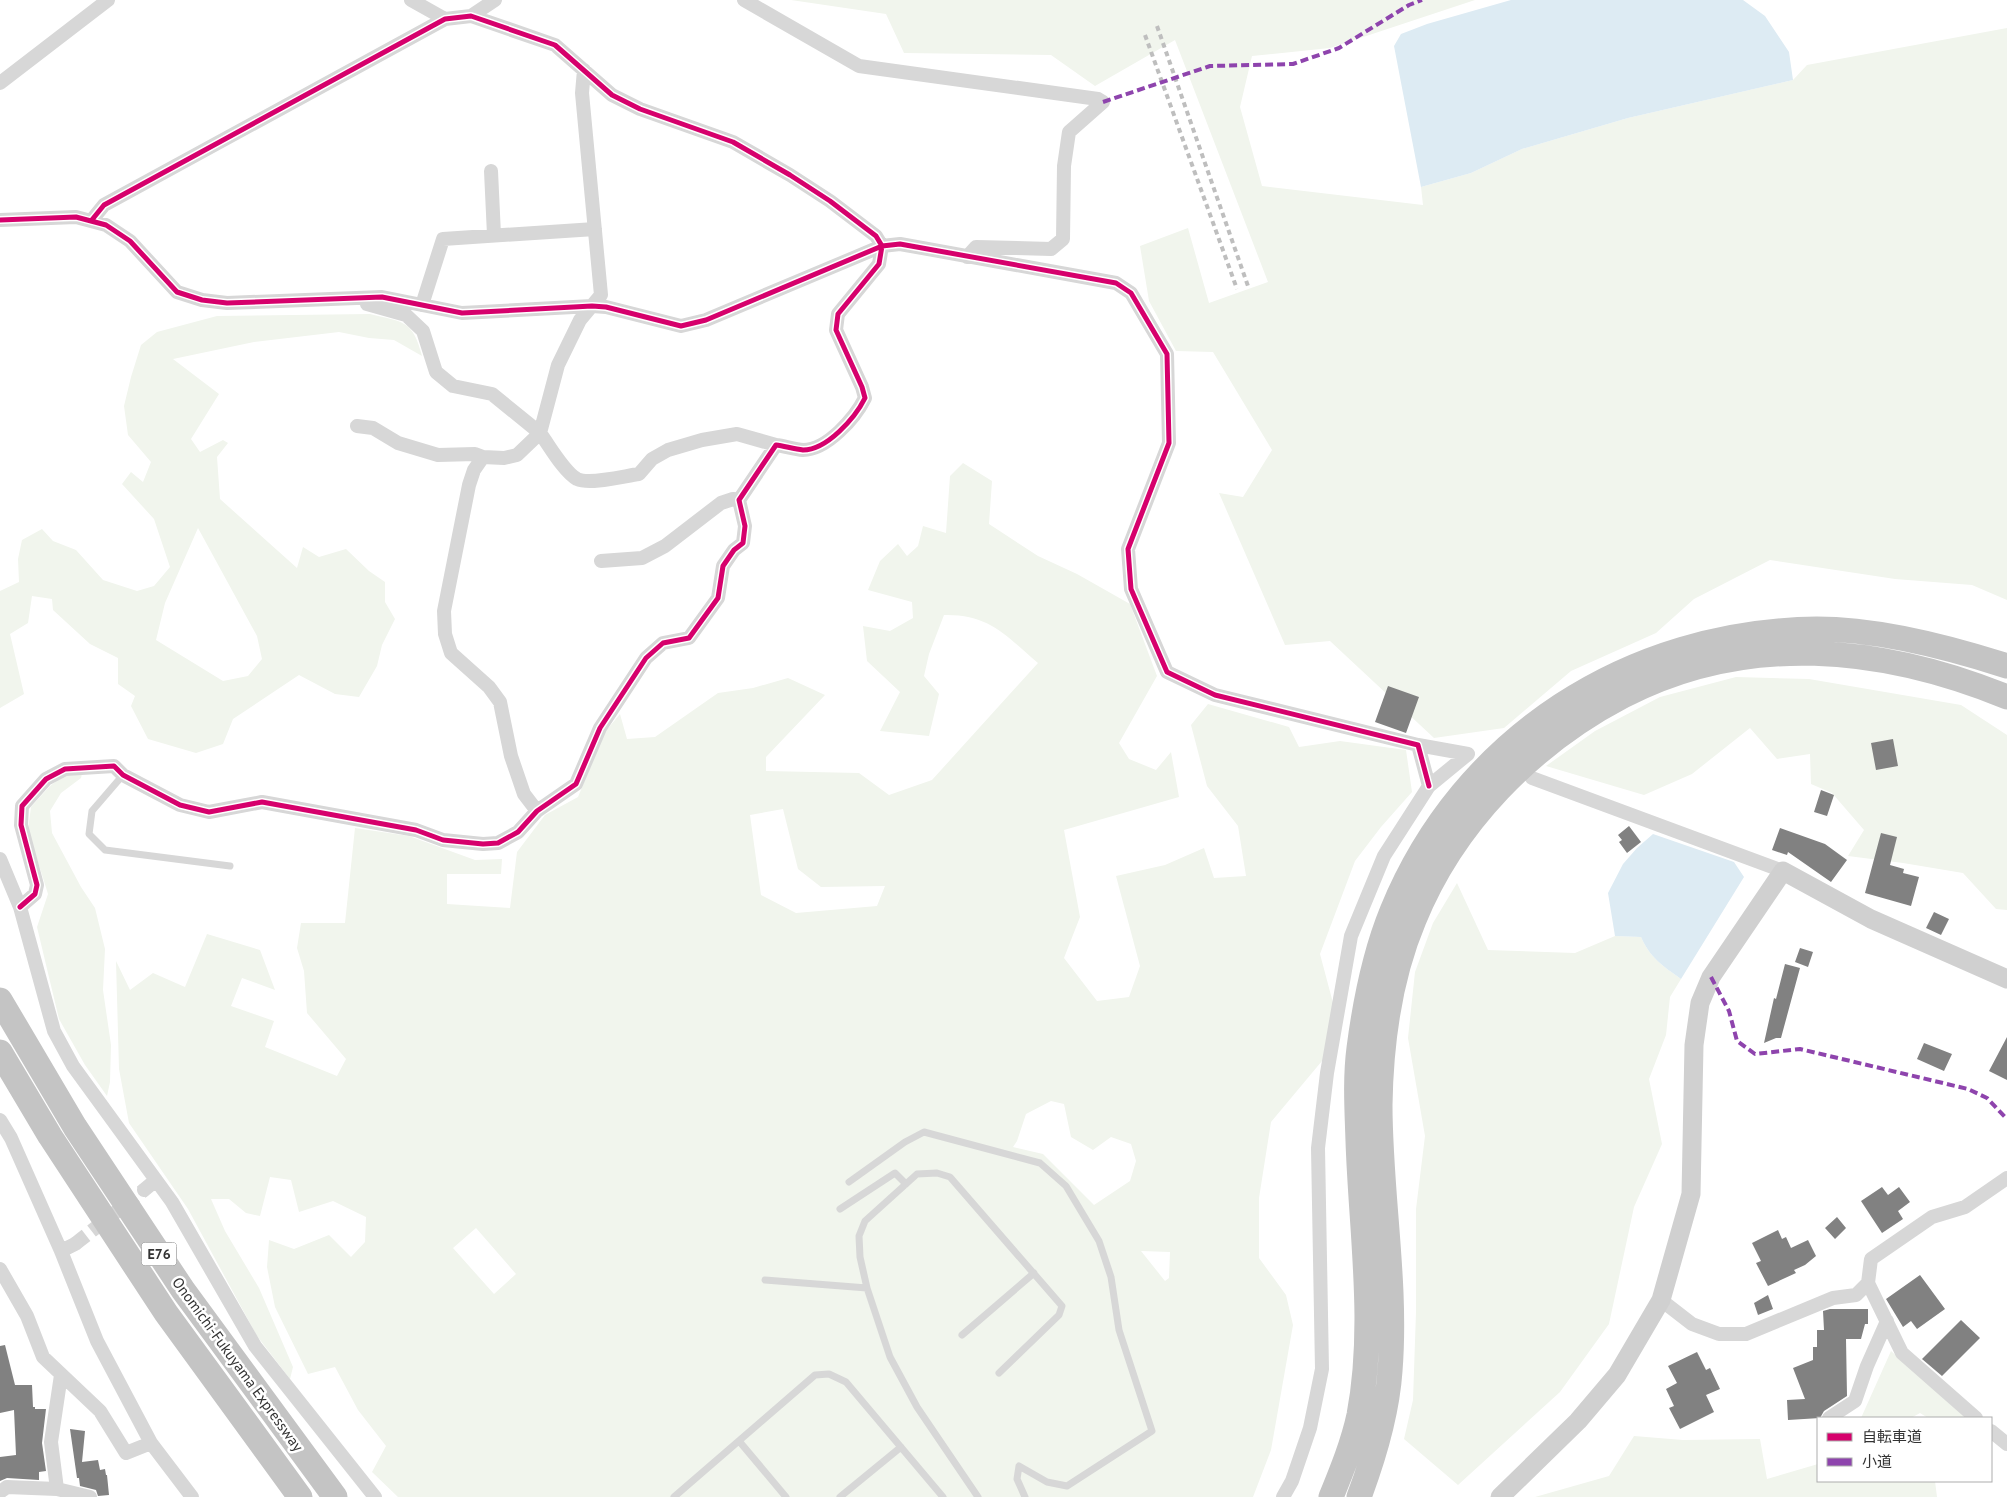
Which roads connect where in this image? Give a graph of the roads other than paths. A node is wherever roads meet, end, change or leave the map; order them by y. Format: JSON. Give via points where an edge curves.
{"nodes":[{"id":1,"x":108,"y":0,"type":"edge"},
{"id":2,"x":411,"y":0,"type":"edge"},
{"id":3,"x":495,"y":0,"type":"edge"},
{"id":4,"x":744,"y":0,"type":"edge"},
{"id":5,"x":471,"y":16,"type":"junction"},
{"id":6,"x":445,"y":19,"type":"junction"},
{"id":7,"x":584,"y":70,"type":"junction"},
{"id":8,"x":0,"y":82,"type":"edge"},
{"id":9,"x":491,"y":171,"type":"dead end"},
{"id":10,"x":0,"y":220,"type":"edge"},
{"id":11,"x":91,"y":221,"type":"junction"},
{"id":12,"x":595,"y":229,"type":"junction"},
{"id":13,"x":494,"y":236,"type":"junction"},
{"id":14,"x":882,"y":246,"type":"junction"},
{"id":15,"x":967,"y":257,"type":"junction"},
{"id":16,"x":365,"y":298,"type":"junction"},
{"id":17,"x":422,"y":305,"type":"junction"},
{"id":18,"x":592,"y":306,"type":"junction"},
{"id":19,"x":357,"y":426,"type":"dead end"},
{"id":20,"x":540,"y":433,"type":"junction"},
{"id":21,"x":776,"y":445,"type":"junction"},
{"id":22,"x":483,"y":457,"type":"junction"},
{"id":23,"x":739,"y":500,"type":"junction"},
{"id":24,"x":601,"y":561,"type":"dead end"},
{"id":25,"x":2007,"y":666,"type":"edge"},
{"id":26,"x":2007,"y":697,"type":"edge"},
{"id":27,"x":1418,"y":745,"type":"junction"},
{"id":28,"x":123,"y":775,"type":"junction"},
{"id":29,"x":1532,"y":778,"type":"dead end"},
{"id":30,"x":1429,"y":786,"type":"junction"},
{"id":31,"x":538,"y":811,"type":"junction"},
{"id":32,"x":0,"y":859,"type":"edge"},
{"id":33,"x":230,"y":866,"type":"dead end"},
{"id":34,"x":1784,"y":871,"type":"junction"},
{"id":35,"x":20,"y":907,"type":"junction"},
{"id":36,"x":2007,"y":979,"type":"edge"},
{"id":37,"x":0,"y":1000,"type":"edge"},
{"id":38,"x":0,"y":1052,"type":"edge"},
{"id":39,"x":0,"y":1120,"type":"edge"},
{"id":40,"x":5,"y":1140,"type":"edge"},
{"id":41,"x":2007,"y":1178,"type":"edge"},
{"id":42,"x":156,"y":1180,"type":"junction"},
{"id":43,"x":849,"y":1182,"type":"dead end"},
{"id":44,"x":906,"y":1184,"type":"junction"},
{"id":45,"x":144,"y":1190,"type":"tunnel mouth"},
{"id":46,"x":840,"y":1209,"type":"dead end"},
{"id":47,"x":75,"y":1244,"type":"tunnel mouth"},
{"id":48,"x":61,"y":1252,"type":"junction"},
{"id":49,"x":0,"y":1269,"type":"edge"},
{"id":50,"x":1034,"y":1273,"type":"junction"},
{"id":51,"x":765,"y":1280,"type":"dead end"},
{"id":52,"x":1868,"y":1284,"type":"junction"},
{"id":53,"x":867,"y":1288,"type":"junction"},
{"id":54,"x":1662,"y":1300,"type":"junction"},
{"id":55,"x":1886,"y":1321,"type":"junction"},
{"id":56,"x":962,"y":1335,"type":"dead end"},
{"id":57,"x":1000,"y":1373,"type":"dead end"},
{"id":58,"x":61,"y":1375,"type":"junction"},
{"id":59,"x":1831,"y":1417,"type":"edge"},
{"id":60,"x":1975,"y":1417,"type":"edge"},
{"id":61,"x":1992,"y":1431,"type":"edge"},
{"id":62,"x":1992,"y":1432,"type":"edge"},
{"id":63,"x":2007,"y":1432,"type":"edge"},
{"id":64,"x":738,"y":1441,"type":"junction"},
{"id":65,"x":151,"y":1443,"type":"junction"},
{"id":66,"x":2007,"y":1444,"type":"edge"},
{"id":67,"x":901,"y":1447,"type":"junction"},
{"id":68,"x":57,"y":1489,"type":"junction"},
{"id":69,"x":0,"y":1492,"type":"edge"},
{"id":70,"x":297,"y":1493,"type":"edge"},
{"id":71,"x":90,"y":1497,"type":"edge"},
{"id":72,"x":192,"y":1497,"type":"edge"},
{"id":73,"x":335,"y":1497,"type":"edge"},
{"id":74,"x":375,"y":1497,"type":"edge"},
{"id":75,"x":674,"y":1497,"type":"edge"},
{"id":76,"x":786,"y":1497,"type":"edge"},
{"id":77,"x":840,"y":1497,"type":"edge"},
{"id":78,"x":943,"y":1497,"type":"edge"},
{"id":79,"x":978,"y":1497,"type":"edge"},
{"id":80,"x":1025,"y":1497,"type":"edge"},
{"id":81,"x":1283,"y":1497,"type":"edge"},
{"id":82,"x":1331,"y":1497,"type":"edge"},
{"id":83,"x":1359,"y":1497,"type":"edge"},
{"id":84,"x":1500,"y":1497,"type":"edge"}],
"edges":[{"from":1,"to":8,"type":"street"},
{"from":2,"to":6,"type":"street"},
{"from":3,"to":5,"type":"street"},
{"from":4,"to":15,"type":"street","via":[[859,66],[1103,102],[1069,132],[1064,166],[1063,239],[1051,249],[976,247]]},
{"from":5,"to":6,"type":"street"},
{"from":5,"to":7,"type":"street","via":[[555,45]]},
{"from":6,"to":11,"type":"street","via":[[104,204]]},
{"from":7,"to":12,"type":"street","via":[[582,93]]},
{"from":7,"to":14,"type":"street","via":[[612,95],[640,109],[733,142],[790,175],[876,236]]},
{"from":9,"to":13,"type":"street"},
{"from":10,"to":11,"type":"street","via":[[76,217]]},
{"from":11,"to":16,"type":"street","via":[[106,225],[130,241],[177,292],[202,300],[227,303]]},
{"from":12,"to":13,"type":"street"},
{"from":12,"to":18,"type":"street","via":[[601,295]]},
{"from":13,"to":17,"type":"street","via":[[444,239]]},
{"from":14,"to":15,"type":"street","via":[[900,244]]},
{"from":14,"to":18,"type":"street","via":[[706,320],[681,326]]},
{"from":14,"to":21,"type":"street","via":[[879,264],[838,314],[836,330],[862,387],[865,398],[862,405],[834,437],[821,445],[804,450]]},
{"from":15,"to":27,"type":"street","via":[[1116,283],[1131,293],[1166,354],[1169,443],[1128,549],[1131,589],[1167,672],[1216,695]]},
{"from":16,"to":17,"type":"street","via":[[382,297]]},
{"from":16,"to":20,"type":"street","via":[[367,304],[406,315],[423,331],[436,372],[453,386],[492,394]]},
{"from":17,"to":18,"type":"street","via":[[462,313]]},
{"from":18,"to":20,"type":"street","via":[[580,320],[558,365]]},
{"from":19,"to":22,"type":"street","via":[[373,428],[398,443],[438,455],[475,454]]},
{"from":20,"to":21,"type":"street","via":[[569,473],[586,481],[639,474],[668,450],[702,440],[737,434]]},
{"from":20,"to":22,"type":"street","via":[[517,455]]},
{"from":21,"to":23,"type":"street"},
{"from":22,"to":31,"type":"street","via":[[469,485],[444,611],[445,634],[451,653],[489,687],[500,702],[520,784]]},
{"from":23,"to":24,"type":"street","via":[[721,503],[665,546],[642,558]]},
{"from":23,"to":31,"type":"street","via":[[745,526],[743,543],[723,566],[718,598],[689,638],[663,643],[646,658],[600,728],[576,784]]},
{"from":25,"to":82,"type":"highway","via":[[1925,644],[1819,629],[1773,632],[1701,644],[1625,669],[1550,712],[1483,770],[1455,802],[1429,839],[1391,912],[1367,996],[1356,1105],[1367,1324],[1365,1371],[1357,1424]]},
{"from":26,"to":83,"type":"highway","via":[[1917,666],[1862,657],[1773,654],[1708,665],[1636,689],[1566,730],[1501,786],[1474,818],[1449,852],[1413,921],[1391,1002],[1383,1053],[1380,1105],[1392,1323],[1390,1374],[1372,1463]]},
{"from":27,"to":30,"type":"street"},
{"from":27,"to":30,"type":"street","via":[[1468,754]]},
{"from":28,"to":31,"type":"street","via":[[180,805],[209,812],[262,802],[416,830],[443,840],[483,844],[498,843],[518,832]]},
{"from":28,"to":33,"type":"lane","via":[[92,810],[89,834],[105,850]]},
{"from":28,"to":35,"type":"street","via":[[114,766],[65,769],[46,779],[22,806],[21,825],[36,885],[35,894]]},
{"from":29,"to":34,"type":"street"},
{"from":30,"to":81,"type":"street","via":[[1384,856],[1351,936],[1318,1148],[1322,1369],[1310,1428],[1292,1481]]},
{"from":32,"to":35,"type":"street"},
{"from":34,"to":36,"type":"street","via":[[1871,919]]},
{"from":34,"to":54,"type":"street","via":[[1711,977],[1700,1003],[1694,1045],[1691,1194]]},
{"from":35,"to":42,"type":"street","via":[[54,1031],[73,1066]]},
{"from":37,"to":73,"type":"highway","name":"Onomichi-Fukuyama Expressway","number":"E76","via":[[75,1127],[178,1282]]},
{"from":38,"to":70,"type":"highway","name":"Onomichi-Fukuyama Expressway","number":"E76","via":[[50,1136],[166,1313]]},
{"from":39,"to":40,"type":"street"},
{"from":40,"to":48,"type":"street"},
{"from":41,"to":52,"type":"street","via":[[1965,1207],[1932,1217],[1871,1259]]},
{"from":42,"to":45,"type":"street"},
{"from":42,"to":74,"type":"street","via":[[255,1346]]},
{"from":43,"to":80,"type":"lane","via":[[924,1132],[1040,1163],[1066,1186],[1099,1241],[1111,1277],[1119,1330],[1152,1431],[1067,1486],[1047,1482],[1019,1466],[1017,1479]]},
{"from":44,"to":46,"type":"lane","via":[[895,1173]]},
{"from":44,"to":50,"type":"lane","via":[[916,1174],[950,1176]]},
{"from":44,"to":53,"type":"lane","via":[[865,1221],[859,1236]]},
{"from":47,"to":48,"type":"street"},
{"from":48,"to":65,"type":"street","via":[[97,1341]]},
{"from":49,"to":58,"type":"street","via":[[27,1316],[43,1357]]},
{"from":50,"to":56,"type":"lane"},
{"from":50,"to":57,"type":"lane","via":[[1062,1306],[1059,1315]]},
{"from":51,"to":53,"type":"lane"},
{"from":52,"to":54,"type":"street","via":[[1856,1295],[1833,1298],[1746,1334],[1719,1334],[1692,1324]]},
{"from":52,"to":55,"type":"street"},
{"from":53,"to":79,"type":"lane","via":[[890,1357],[917,1407]]},
{"from":54,"to":84,"type":"street","via":[[1617,1375],[1578,1421]]},
{"from":55,"to":59,"type":"street","via":[[1855,1401]]},
{"from":55,"to":60,"type":"street","via":[[1902,1354]]},
{"from":58,"to":65,"type":"street","via":[[100,1411],[126,1452]]},
{"from":58,"to":68,"type":"street","via":[[51,1442]]},
{"from":61,"to":63,"type":"street"},
{"from":62,"to":66,"type":"street"},
{"from":64,"to":67,"type":"lane","via":[[815,1375],[829,1374],[846,1382]]},
{"from":64,"to":75,"type":"lane"},
{"from":64,"to":76,"type":"lane"},
{"from":65,"to":72,"type":"street"},
{"from":67,"to":77,"type":"lane"},
{"from":67,"to":78,"type":"lane"},
{"from":68,"to":69,"type":"street","via":[[7,1487]]},
{"from":68,"to":71,"type":"street"}]}
